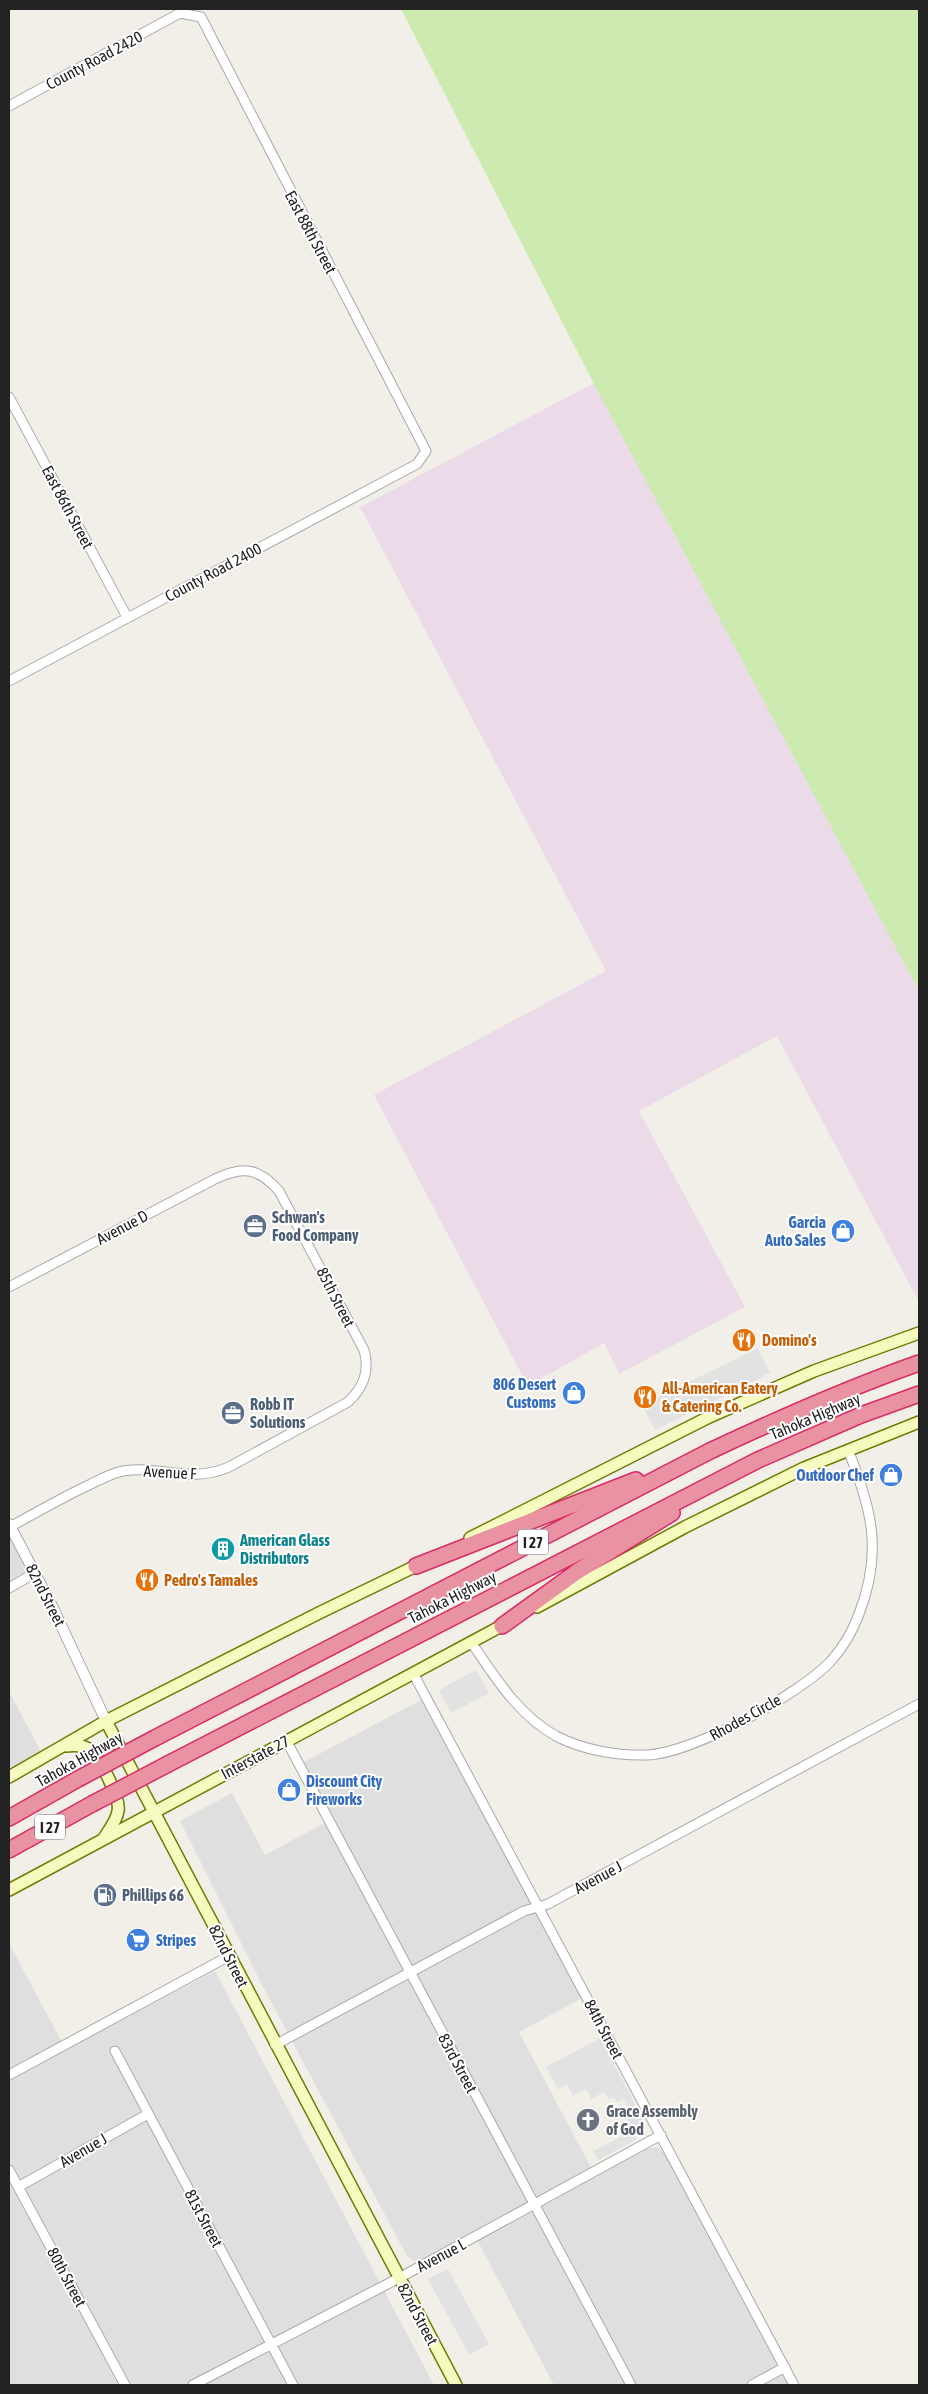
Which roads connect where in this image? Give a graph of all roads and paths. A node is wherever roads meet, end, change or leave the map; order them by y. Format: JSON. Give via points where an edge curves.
{"nodes":[{"id":1,"x":180,"y":13,"type":"joint"},
{"id":2,"x":9,"y":106,"type":"edge"},
{"id":3,"x":9,"y":396,"type":"edge"},
{"id":4,"x":417,"y":464,"type":"joint"},
{"id":5,"x":128,"y":617,"type":"junction"},
{"id":6,"x":9,"y":680,"type":"edge"},
{"id":7,"x":237,"y":1170,"type":"joint"},
{"id":8,"x":9,"y":1287,"type":"edge"},
{"id":9,"x":919,"y":1332,"type":"edge"},
{"id":10,"x":919,"y":1363,"type":"edge"},
{"id":11,"x":919,"y":1394,"type":"edge"},
{"id":12,"x":354,"y":1397,"type":"joint"},
{"id":13,"x":919,"y":1422,"type":"edge"},
{"id":14,"x":848,"y":1450,"type":"junction"},
{"id":15,"x":710,"y":1451,"type":"junction"},
{"id":16,"x":726,"y":1476,"type":"junction"},
{"id":17,"x":10,"y":1525,"type":"edge"},
{"id":18,"x":416,"y":1566,"type":"junction"},
{"id":19,"x":35,"y":1574,"type":"junction"},
{"id":20,"x":9,"y":1588,"type":"edge"},
{"id":21,"x":502,"y":1626,"type":"junction"},
{"id":22,"x":471,"y":1642,"type":"junction"},
{"id":23,"x":413,"y":1673,"type":"junction"},
{"id":24,"x":919,"y":1704,"type":"edge"},
{"id":25,"x":106,"y":1721,"type":"junction"},
{"id":26,"x":286,"y":1740,"type":"junction"},
{"id":27,"x":61,"y":1747,"type":"junction"},
{"id":28,"x":9,"y":1777,"type":"edge"},
{"id":29,"x":154,"y":1811,"type":"junction"},
{"id":30,"x":9,"y":1818,"type":"edge"},
{"id":31,"x":103,"y":1840,"type":"junction"},
{"id":32,"x":9,"y":1850,"type":"edge"},
{"id":33,"x":9,"y":1890,"type":"edge"},
{"id":34,"x":538,"y":1907,"type":"junction"},
{"id":35,"x":229,"y":1956,"type":"junction"},
{"id":36,"x":410,"y":1972,"type":"junction"},
{"id":37,"x":275,"y":2045,"type":"junction"},
{"id":38,"x":115,"y":2051,"type":"dead end"},
{"id":39,"x":9,"y":2075,"type":"edge"},
{"id":40,"x":148,"y":2114,"type":"junction"},
{"id":41,"x":661,"y":2136,"type":"junction"},
{"id":42,"x":9,"y":2170,"type":"edge"},
{"id":43,"x":18,"y":2187,"type":"junction"},
{"id":44,"x":534,"y":2204,"type":"junction"},
{"id":45,"x":399,"y":2278,"type":"junction"},
{"id":46,"x":271,"y":2344,"type":"junction"},
{"id":47,"x":785,"y":2367,"type":"junction"},
{"id":48,"x":125,"y":2385,"type":"edge"},
{"id":49,"x":193,"y":2385,"type":"edge"},
{"id":50,"x":293,"y":2385,"type":"edge"},
{"id":51,"x":456,"y":2385,"type":"edge"},
{"id":52,"x":631,"y":2385,"type":"edge"},
{"id":53,"x":752,"y":2385,"type":"edge"},
{"id":54,"x":794,"y":2385,"type":"edge"}],
"edges":[{"from":1,"to":2,"type":"street","name":"County Road 2420"},
{"from":1,"to":4,"type":"street","name":"East 88th Street","via":[[201,17],[426,450]]},
{"from":3,"to":5,"type":"street","name":"East 86th Street"},
{"from":4,"to":5,"type":"street","name":"County Road 2400"},
{"from":5,"to":6,"type":"street","name":"County Road 2400"},
{"from":7,"to":8,"type":"street","name":"Avenue D","via":[[215,1178]]},
{"from":7,"to":12,"type":"street","name":"85th Street","via":[[254,1172],[279,1191],[364,1350],[367,1368],[361,1388]]},
{"from":9,"to":18,"type":"main road","via":[[814,1371],[707,1418]]},
{"from":10,"to":15,"type":"highway","name":"Tahoka Highway","number":"I 27","via":[[866,1382]]},
{"from":11,"to":16,"type":"highway","name":"Tahoka Highway","number":"I 27","via":[[861,1415]]},
{"from":12,"to":17,"type":"street","name":"Avenue F","via":[[288,1436],[218,1471],[183,1475],[121,1471]]},
{"from":13,"to":14,"type":"main road"},
{"from":14,"to":21,"type":"main road","via":[[804,1468],[685,1527]]},
{"from":14,"to":22,"type":"street","name":"Rhodes Circle","via":[[873,1526],[872,1568],[859,1616],[837,1654],[821,1671],[791,1692],[709,1737],[684,1748],[648,1755],[607,1752],[574,1744],[528,1717]]},
{"from":15,"to":18,"type":"highway"},
{"from":15,"to":30,"type":"highway","name":"Tahoka Highway","number":"I 27","bridge":true,"via":[[155,1738]]},
{"from":16,"to":21,"type":"highway","via":[[699,1497],[578,1571]]},
{"from":16,"to":32,"type":"highway","name":"Tahoka Highway","number":"I 27","bridge":true,"via":[[168,1764]]},
{"from":17,"to":19,"type":"street","name":"82nd Street"},
{"from":18,"to":25,"type":"main road"},
{"from":19,"to":20,"type":"street"},
{"from":19,"to":25,"type":"street","name":"82nd Street"},
{"from":21,"to":22,"type":"main road","name":"Interstate 27"},
{"from":22,"to":23,"type":"main road","name":"Interstate 27"},
{"from":23,"to":26,"type":"main road","name":"Interstate 27"},
{"from":23,"to":34,"type":"street","name":"84th Street"},
{"from":24,"to":34,"type":"street","name":"Avenue J","via":[[656,1847]]},
{"from":25,"to":27,"type":"main road"},
{"from":25,"to":29,"type":"main road","name":"82nd Street"},
{"from":26,"to":29,"type":"main road","name":"Interstate 27"},
{"from":26,"to":36,"type":"street","name":"83rd Street"},
{"from":27,"to":28,"type":"main road"},
{"from":27,"to":31,"type":"main road","via":[[80,1745],[92,1752],[111,1785],[119,1810]]},
{"from":29,"to":31,"type":"main road","name":"Interstate 27"},
{"from":29,"to":35,"type":"main road","name":"82nd Street"},
{"from":31,"to":33,"type":"main road","name":"Interstate 27"},
{"from":34,"to":36,"type":"street","name":"Avenue J","via":[[524,1911]]},
{"from":34,"to":41,"type":"street","name":"84th Street"},
{"from":35,"to":37,"type":"main road","name":"82nd Street"},
{"from":35,"to":39,"type":"street"},
{"from":36,"to":37,"type":"street","name":"Avenue J"},
{"from":36,"to":44,"type":"street","name":"83rd Street"},
{"from":37,"to":45,"type":"main road","name":"82nd Street"},
{"from":38,"to":40,"type":"street","name":"81st Street"},
{"from":40,"to":43,"type":"street","name":"Avenue J"},
{"from":40,"to":46,"type":"street","name":"81st Street"},
{"from":41,"to":44,"type":"street","name":"Avenue L"},
{"from":41,"to":47,"type":"street","name":"84th Street"},
{"from":42,"to":43,"type":"street","name":"80th Street"},
{"from":43,"to":48,"type":"street","name":"80th Street"},
{"from":44,"to":45,"type":"street","name":"Avenue L"},
{"from":44,"to":52,"type":"street","name":"83rd Street"},
{"from":45,"to":46,"type":"street","name":"Avenue L"},
{"from":45,"to":51,"type":"main road","name":"82nd Street"},
{"from":46,"to":49,"type":"street","name":"Avenue L"},
{"from":46,"to":50,"type":"street","name":"81st Street"},
{"from":47,"to":53,"type":"street"},
{"from":47,"to":54,"type":"street","name":"84th Street"}]}
